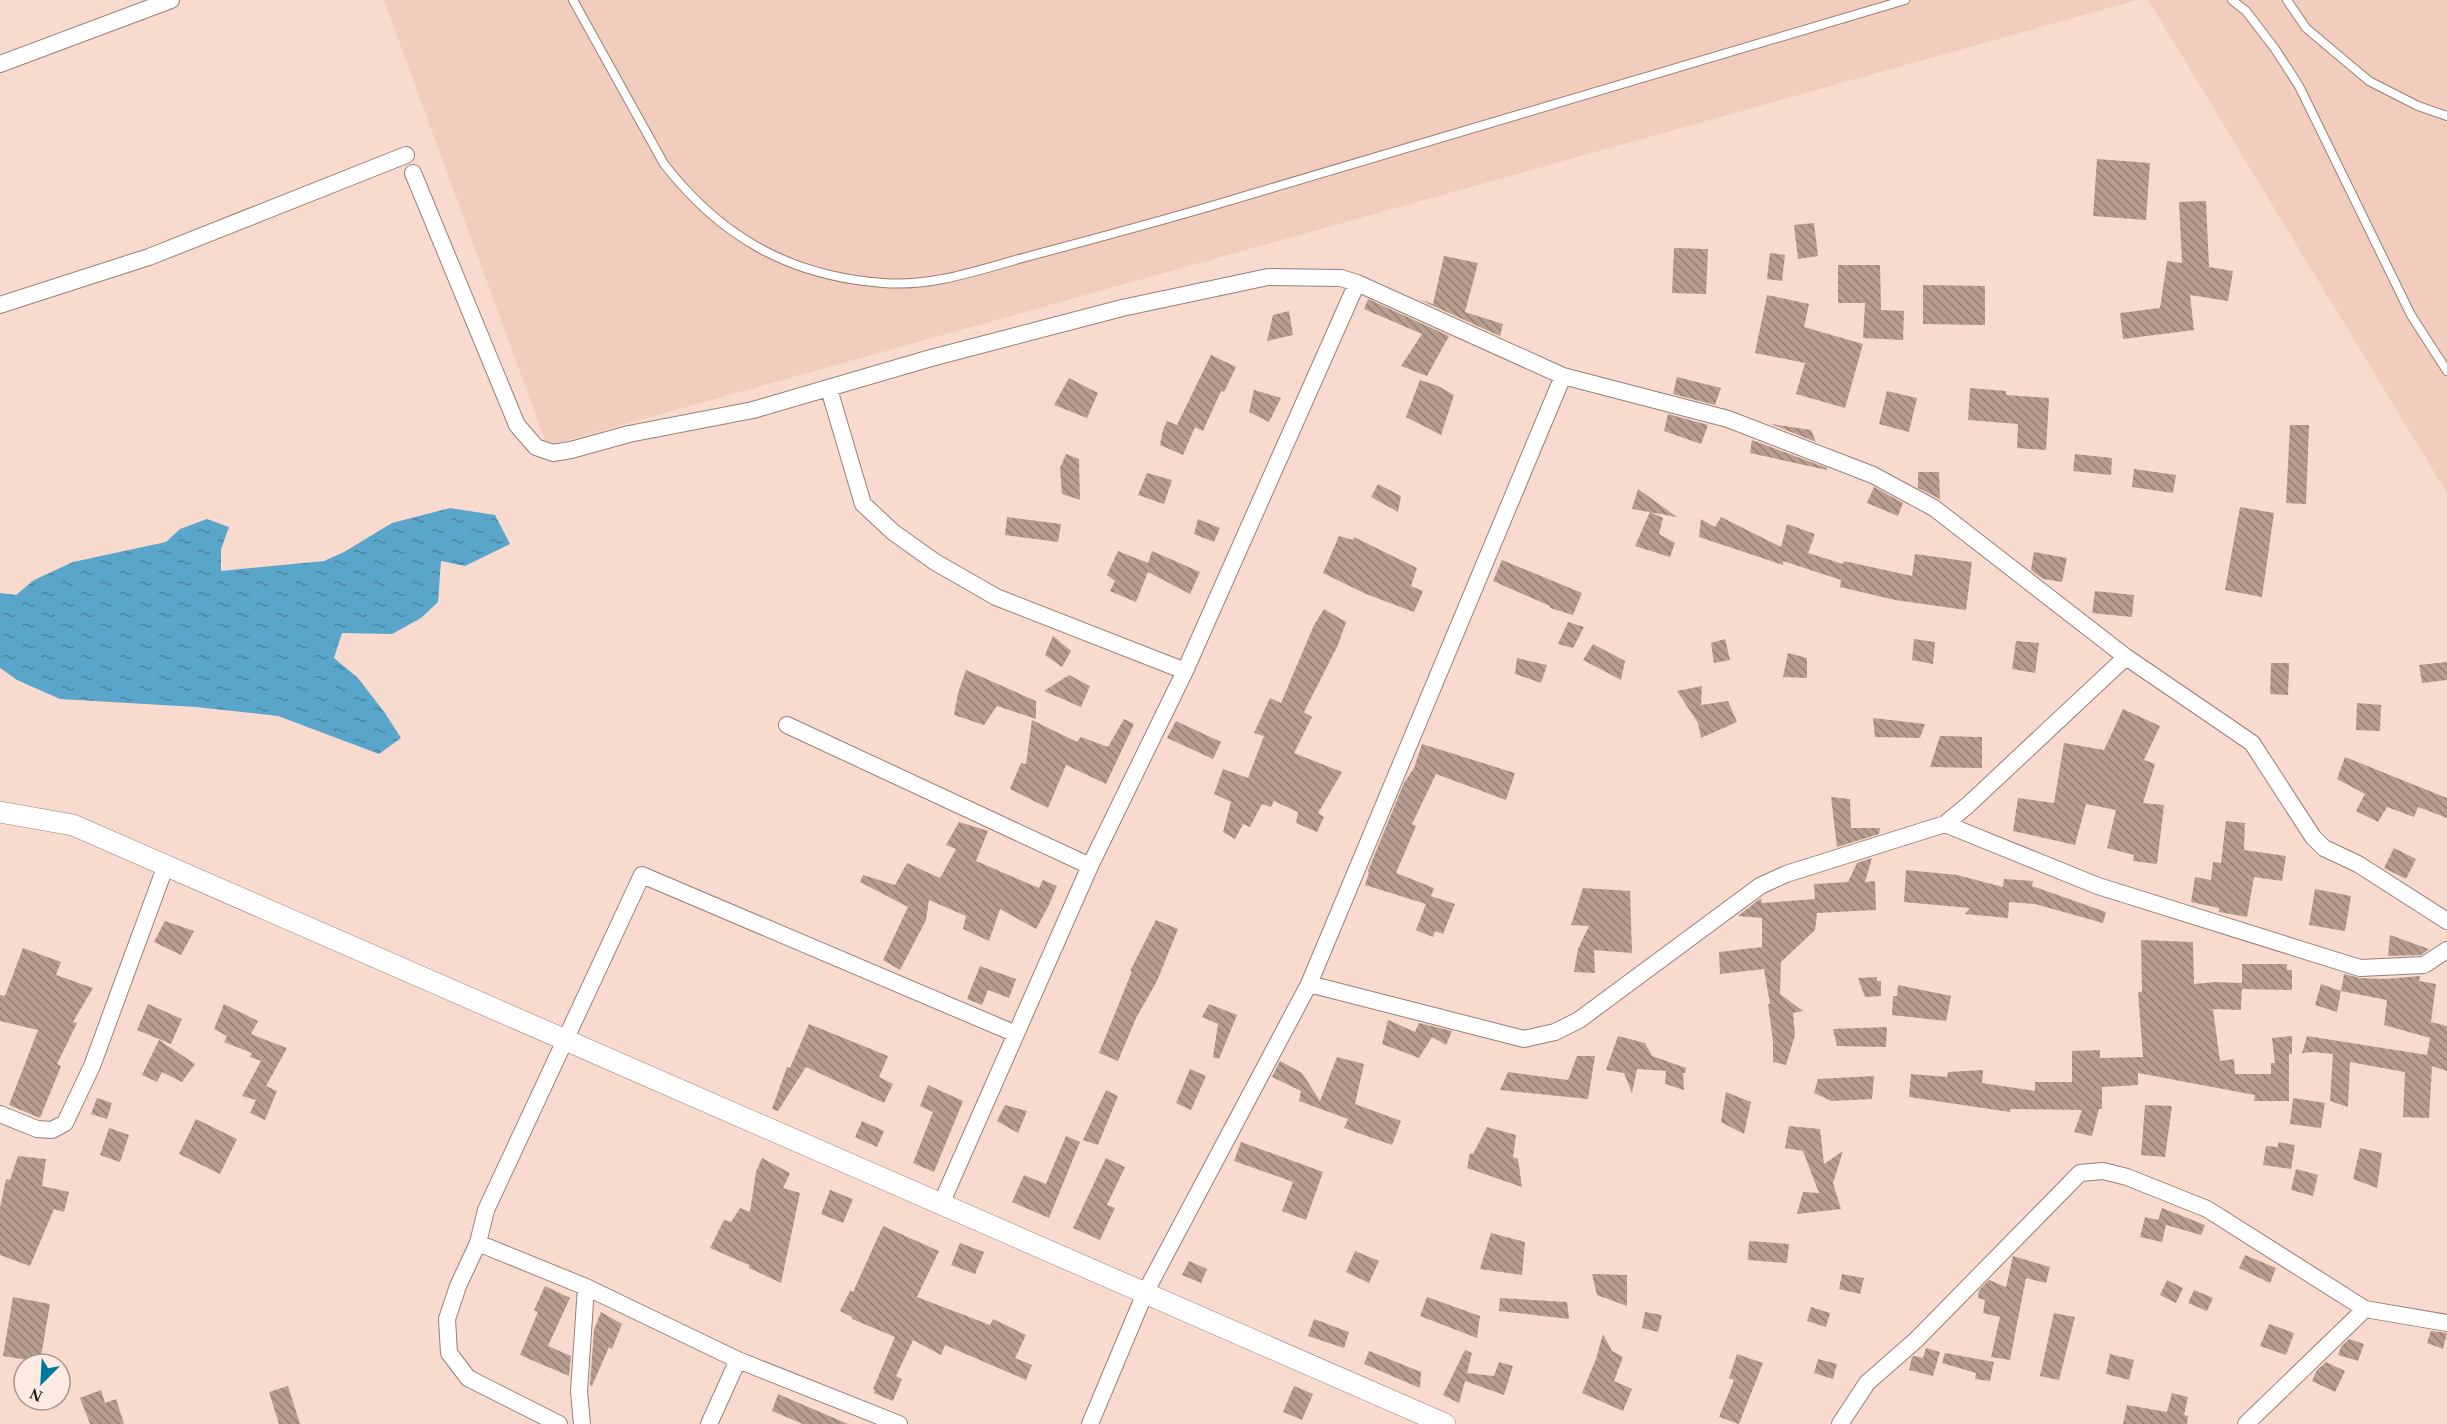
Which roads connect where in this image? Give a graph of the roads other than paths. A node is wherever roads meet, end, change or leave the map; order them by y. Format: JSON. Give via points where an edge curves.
{"nodes":[{"id":1,"x":171,"y":0,"type":"edge"},
{"id":2,"x":573,"y":0,"type":"edge"},
{"id":3,"x":1905,"y":0,"type":"edge"},
{"id":4,"x":2232,"y":0,"type":"edge"},
{"id":5,"x":2287,"y":0,"type":"edge"},
{"id":6,"x":0,"y":64,"type":"edge"},
{"id":7,"x":2447,"y":116,"type":"edge"},
{"id":8,"x":406,"y":155,"type":"dead end"},
{"id":9,"x":413,"y":172,"type":"dead end"},
{"id":10,"x":1357,"y":283,"type":"junction"},
{"id":11,"x":0,"y":305,"type":"edge"},
{"id":12,"x":2447,"y":371,"type":"edge"},
{"id":13,"x":1563,"y":376,"type":"junction"},
{"id":14,"x":829,"y":389,"type":"junction"},
{"id":15,"x":2126,"y":657,"type":"junction"},
{"id":16,"x":1185,"y":671,"type":"junction"},
{"id":17,"x":787,"y":725,"type":"dead end"},
{"id":18,"x":0,"y":812,"type":"edge"},
{"id":19,"x":1945,"y":824,"type":"junction"},
{"id":20,"x":166,"y":865,"type":"junction"},
{"id":21,"x":1090,"y":866,"type":"junction"},
{"id":22,"x":2447,"y":921,"type":"edge"},
{"id":23,"x":2447,"y":950,"type":"edge"},
{"id":24,"x":1309,"y":984,"type":"junction"},
{"id":25,"x":1016,"y":1034,"type":"junction"},
{"id":26,"x":565,"y":1040,"type":"junction"},
{"id":27,"x":1,"y":1120,"type":"edge"},
{"id":28,"x":941,"y":1204,"type":"junction"},
{"id":29,"x":478,"y":1243,"type":"junction"},
{"id":30,"x":586,"y":1287,"type":"junction"},
{"id":31,"x":1145,"y":1293,"type":"junction"},
{"id":32,"x":2365,"y":1309,"type":"junction"},
{"id":33,"x":2447,"y":1323,"type":"edge"},
{"id":34,"x":738,"y":1360,"type":"junction"},
{"id":35,"x":559,"y":1424,"type":"edge"},
{"id":36,"x":582,"y":1424,"type":"edge"},
{"id":37,"x":709,"y":1424,"type":"edge"},
{"id":38,"x":899,"y":1424,"type":"edge"},
{"id":39,"x":1090,"y":1424,"type":"edge"},
{"id":40,"x":1445,"y":1424,"type":"edge"},
{"id":41,"x":1840,"y":1424,"type":"edge"},
{"id":42,"x":2246,"y":1424,"type":"edge"}],
"edges":[{"from":1,"to":6,"type":"street"},
{"from":2,"to":3,"type":"lane","via":[[664,164],[708,212],[763,252],[791,264],[841,278],[903,284],[940,280],[1136,228]]},
{"from":4,"to":12,"type":"lane","via":[[2246,10],[2299,86],[2411,315]]},
{"from":5,"to":7,"type":"lane","via":[[2306,28],[2369,81]]},
{"from":8,"to":11,"type":"street","via":[[149,257]]},
{"from":9,"to":14,"type":"street","via":[[517,425],[536,447],[553,453],[580,448]]},
{"from":10,"to":13,"type":"street"},
{"from":10,"to":14,"type":"street","via":[[1307,276],[1257,279],[1111,310]]},
{"from":10,"to":16,"type":"street"},
{"from":13,"to":15,"type":"street","via":[[1728,419],[1873,475],[1934,508]]},
{"from":13,"to":24,"type":"street"},
{"from":14,"to":16,"type":"street","via":[[863,504],[893,532],[996,597]]},
{"from":15,"to":19,"type":"street"},
{"from":15,"to":22,"type":"street","via":[[2252,743],[2324,848],[2358,864]]},
{"from":16,"to":21,"type":"street"},
{"from":17,"to":21,"type":"street"},
{"from":18,"to":20,"type":"street","via":[[73,825]]},
{"from":19,"to":23,"type":"street","via":[[2098,886],[2360,968],[2424,965]]},
{"from":19,"to":24,"type":"street","via":[[1786,874],[1760,886],[1579,1020],[1555,1032],[1524,1039]]},
{"from":20,"to":26,"type":"street"},
{"from":20,"to":27,"type":"street","via":[[92,1066],[65,1123],[52,1130]]},
{"from":21,"to":25,"type":"street"},
{"from":24,"to":31,"type":"street"},
{"from":25,"to":26,"type":"street","via":[[642,875]]},
{"from":25,"to":28,"type":"street"},
{"from":26,"to":28,"type":"street"},
{"from":26,"to":29,"type":"street","via":[[493,1190]]},
{"from":28,"to":31,"type":"street"},
{"from":29,"to":30,"type":"street"},
{"from":29,"to":35,"type":"street","via":[[447,1319],[449,1353],[468,1378]]},
{"from":30,"to":34,"type":"street"},
{"from":30,"to":36,"type":"street","via":[[579,1391]]},
{"from":31,"to":39,"type":"street"},
{"from":31,"to":40,"type":"street"},
{"from":32,"to":33,"type":"street"},
{"from":32,"to":41,"type":"street","via":[[2207,1209],[2127,1177],[2103,1171],[2080,1173],[1916,1340],[1867,1383]]},
{"from":32,"to":42,"type":"street"},
{"from":34,"to":37,"type":"street"},
{"from":34,"to":38,"type":"street"}]}
